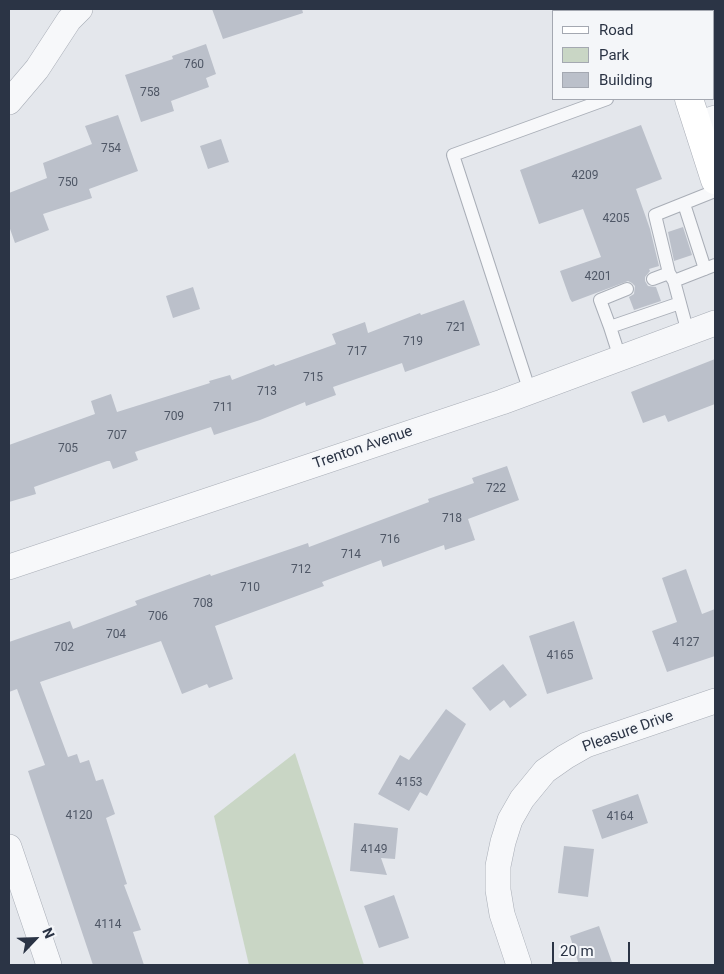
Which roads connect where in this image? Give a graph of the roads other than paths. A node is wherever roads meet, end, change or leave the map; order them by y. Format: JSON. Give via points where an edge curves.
{"nodes":[{"id":1,"x":80,"y":9,"type":"edge"},
{"id":2,"x":604,"y":100,"type":"edge"},
{"id":3,"x":9,"y":102,"type":"edge"},
{"id":4,"x":701,"y":114,"type":"edge"},
{"id":5,"x":715,"y":180,"type":"edge"},
{"id":6,"x":715,"y":190,"type":"edge"},
{"id":7,"x":684,"y":204,"type":"junction"},
{"id":8,"x":710,"y":267,"type":"edge"},
{"id":9,"x":671,"y":277,"type":"junction"},
{"id":10,"x":653,"y":280,"type":"dead end"},
{"id":11,"x":627,"y":289,"type":"dead end"},
{"id":12,"x":680,"y":303,"type":"junction"},
{"id":13,"x":715,"y":323,"type":"edge"},
{"id":14,"x":610,"y":327,"type":"junction"},
{"id":15,"x":688,"y":333,"type":"junction"},
{"id":16,"x":620,"y":358,"type":"junction"},
{"id":17,"x":530,"y":392,"type":"junction"},
{"id":18,"x":9,"y":567,"type":"edge"},
{"id":19,"x":715,"y":701,"type":"edge"},
{"id":20,"x":9,"y":847,"type":"edge"},
{"id":21,"x":48,"y":965,"type":"edge"},
{"id":22,"x":519,"y":965,"type":"edge"}],
"edges":[{"from":1,"to":3,"type":"street"},
{"from":2,"to":17,"type":"lane","via":[[453,155]]},
{"from":4,"to":5,"type":"street"},
{"from":6,"to":7,"type":"lane"},
{"from":7,"to":8,"type":"lane"},
{"from":7,"to":9,"type":"lane","via":[[655,215]]},
{"from":8,"to":9,"type":"lane"},
{"from":9,"to":10,"type":"lane"},
{"from":9,"to":12,"type":"lane"},
{"from":11,"to":14,"type":"lane","via":[[600,300]]},
{"from":12,"to":14,"type":"lane"},
{"from":12,"to":15,"type":"lane"},
{"from":13,"to":15,"type":"street","name":"Trenton Avenue"},
{"from":14,"to":16,"type":"lane"},
{"from":15,"to":16,"type":"street","name":"Trenton Avenue"},
{"from":16,"to":17,"type":"street","name":"Trenton Avenue"},
{"from":17,"to":18,"type":"street","name":"Trenton Avenue"},
{"from":19,"to":22,"type":"street","name":"Pleasure Drive","via":[[586,745],[545,771],[522,799],[510,820],[498,866],[502,914]]},
{"from":20,"to":21,"type":"street"}]}
